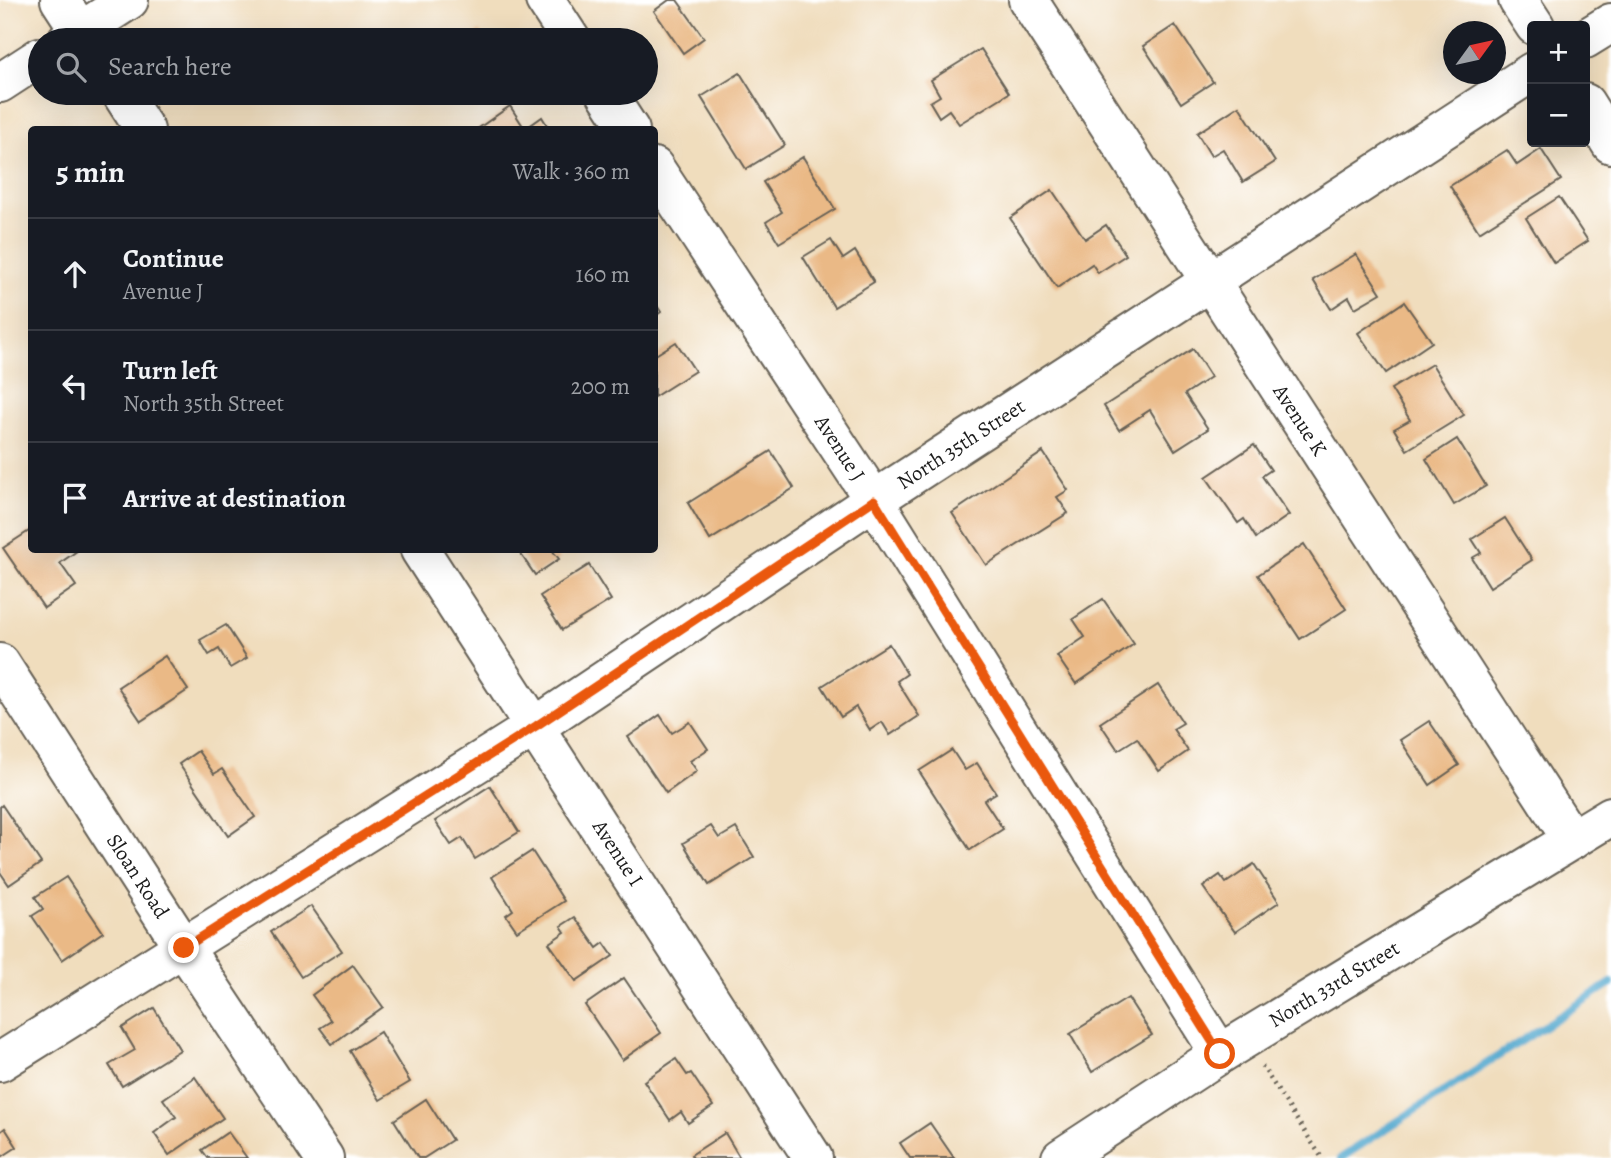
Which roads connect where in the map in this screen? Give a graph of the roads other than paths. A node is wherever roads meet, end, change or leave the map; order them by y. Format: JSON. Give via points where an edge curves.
{"nodes":[{"id":1,"x":60,"y":0,"type":"edge"},
{"id":2,"x":130,"y":0,"type":"edge"},
{"id":3,"x":545,"y":0,"type":"edge"},
{"id":4,"x":1028,"y":0,"type":"edge"},
{"id":5,"x":1518,"y":0,"type":"edge"},
{"id":6,"x":1532,"y":21,"type":"edge"},
{"id":7,"x":1611,"y":23,"type":"edge"},
{"id":8,"x":74,"y":28,"type":"edge"},
{"id":9,"x":91,"y":28,"type":"edge"},
{"id":10,"x":563,"y":28,"type":"edge"},
{"id":11,"x":1590,"y":36,"type":"edge"},
{"id":12,"x":28,"y":65,"type":"edge"},
{"id":13,"x":1527,"y":75,"type":"edge"},
{"id":14,"x":0,"y":83,"type":"edge"},
{"id":15,"x":129,"y":105,"type":"edge"},
{"id":16,"x":614,"y":105,"type":"edge"},
{"id":17,"x":1590,"y":111,"type":"edge"},
{"id":18,"x":142,"y":126,"type":"edge"},
{"id":19,"x":627,"y":126,"type":"edge"},
{"id":20,"x":1611,"y":144,"type":"edge"},
{"id":21,"x":658,"y":173,"type":"edge"},
{"id":22,"x":1211,"y":283,"type":"junction"},
{"id":23,"x":874,"y":500,"type":"junction"},
{"id":24,"x":422,"y":553,"type":"edge"},
{"id":25,"x":0,"y":663,"type":"edge"},
{"id":26,"x":536,"y":726,"type":"junction"},
{"id":27,"x":1611,"y":816,"type":"edge"},
{"id":28,"x":1572,"y":840,"type":"junction"},
{"id":29,"x":184,"y":948,"type":"junction"},
{"id":30,"x":1232,"y":1047,"type":"junction"},
{"id":31,"x":0,"y":1062,"type":"edge"},
{"id":32,"x":324,"y":1158,"type":"edge"},
{"id":33,"x":813,"y":1158,"type":"edge"},
{"id":34,"x":1061,"y":1158,"type":"edge"}],
"edges":[{"from":1,"to":8,"type":"street"},
{"from":2,"to":9,"type":"street"},
{"from":3,"to":10,"type":"street"},
{"from":4,"to":22,"type":"street","name":"Avenue K"},
{"from":5,"to":6,"type":"street"},
{"from":7,"to":11,"type":"street"},
{"from":12,"to":14,"type":"street"},
{"from":13,"to":22,"type":"street","name":"North 35th Street"},
{"from":15,"to":18,"type":"street"},
{"from":16,"to":19,"type":"street"},
{"from":17,"to":20,"type":"street"},
{"from":21,"to":23,"type":"street","name":"Avenue J"},
{"from":22,"to":23,"type":"street","name":"North 35th Street"},
{"from":22,"to":28,"type":"street","name":"Avenue K"},
{"from":23,"to":26,"type":"street","name":"North 35th Street"},
{"from":23,"to":30,"type":"street","name":"Avenue J"},
{"from":24,"to":26,"type":"street","name":"Avenue I"},
{"from":25,"to":29,"type":"street","name":"Sloan Road"},
{"from":26,"to":29,"type":"street","name":"North 35th Street"},
{"from":26,"to":33,"type":"street","name":"Avenue I"},
{"from":27,"to":28,"type":"street","name":"North 33rd Street"},
{"from":28,"to":30,"type":"street","name":"North 33rd Street"},
{"from":29,"to":31,"type":"street","name":"North 35th Street"},
{"from":29,"to":32,"type":"street","name":"Sloan Road"},
{"from":30,"to":34,"type":"street","name":"North 33rd Street"}]}
